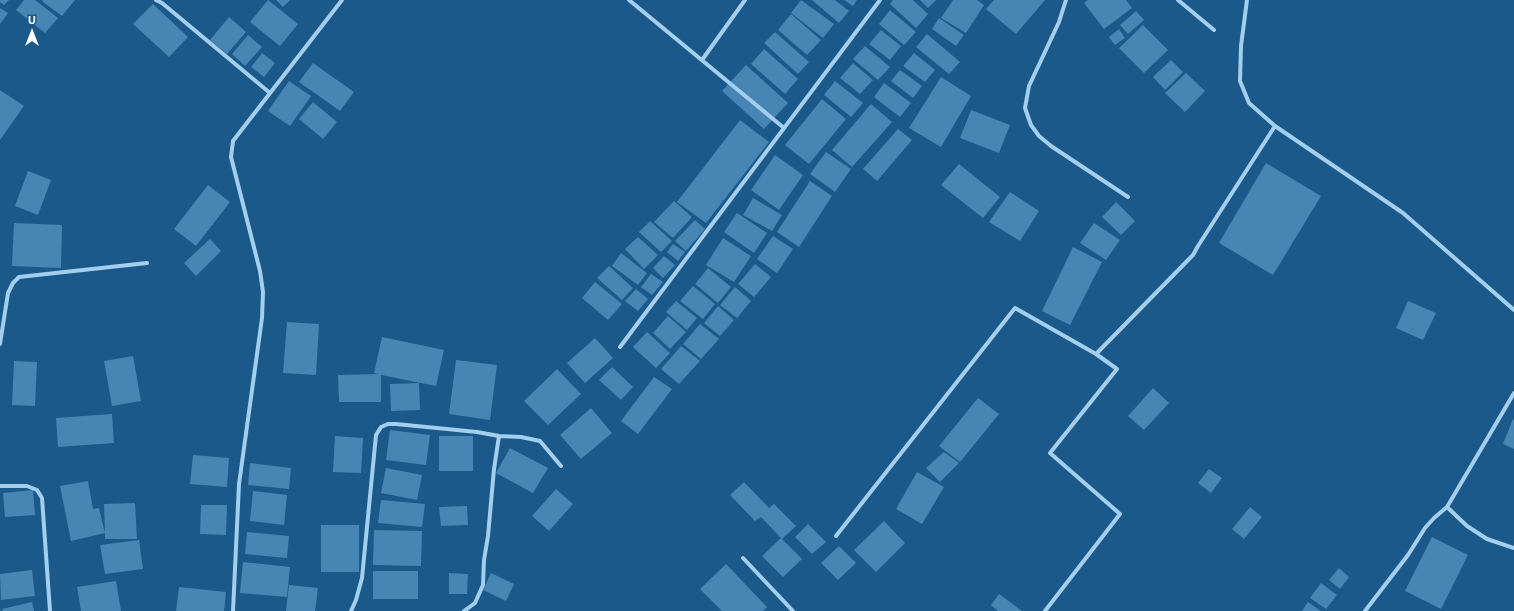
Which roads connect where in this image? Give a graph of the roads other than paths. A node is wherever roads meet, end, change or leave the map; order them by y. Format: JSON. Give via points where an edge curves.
{"nodes":[{"id":1,"x":156,"y":0,"type":"edge"},
{"id":2,"x":342,"y":0,"type":"edge"},
{"id":3,"x":629,"y":0,"type":"edge"},
{"id":4,"x":745,"y":0,"type":"edge"},
{"id":5,"x":880,"y":0,"type":"edge"},
{"id":6,"x":1066,"y":0,"type":"edge"},
{"id":7,"x":1178,"y":0,"type":"edge"},
{"id":8,"x":1247,"y":0,"type":"edge"},
{"id":9,"x":1214,"y":30,"type":"dead end"},
{"id":10,"x":702,"y":60,"type":"junction"},
{"id":11,"x":270,"y":93,"type":"junction"},
{"id":12,"x":1276,"y":126,"type":"junction"},
{"id":13,"x":784,"y":128,"type":"junction"},
{"id":14,"x":1128,"y":197,"type":"dead end"},
{"id":15,"x":146,"y":263,"type":"dead end"},
{"id":16,"x":1514,"y":310,"type":"edge"},
{"id":17,"x":0,"y":344,"type":"edge"},
{"id":18,"x":620,"y":347,"type":"dead end"},
{"id":19,"x":1096,"y":354,"type":"junction"},
{"id":20,"x":1514,"y":393,"type":"edge"},
{"id":21,"x":499,"y":436,"type":"junction"},
{"id":22,"x":561,"y":466,"type":"dead end"},
{"id":23,"x":0,"y":486,"type":"edge"},
{"id":24,"x":1447,"y":507,"type":"junction"},
{"id":25,"x":836,"y":536,"type":"dead end"},
{"id":26,"x":1514,"y":548,"type":"edge"},
{"id":27,"x":744,"y":558,"type":"dead end"},
{"id":28,"x":50,"y":611,"type":"edge"},
{"id":29,"x":233,"y":611,"type":"edge"},
{"id":30,"x":351,"y":611,"type":"edge"},
{"id":31,"x":464,"y":611,"type":"edge"},
{"id":32,"x":793,"y":611,"type":"edge"},
{"id":33,"x":1045,"y":611,"type":"edge"},
{"id":34,"x":1365,"y":611,"type":"edge"}],
"edges":[{"from":1,"to":11,"type":"street"},
{"from":2,"to":11,"type":"street"},
{"from":3,"to":10,"type":"street"},
{"from":4,"to":10,"type":"street"},
{"from":5,"to":13,"type":"street"},
{"from":6,"to":14,"type":"street","via":[[1059,22],[1029,86],[1025,108],[1031,125],[1050,146]]},
{"from":7,"to":9,"type":"street"},
{"from":8,"to":12,"type":"street","via":[[1240,81],[1249,103]]},
{"from":10,"to":13,"type":"street"},
{"from":11,"to":29,"type":"street","via":[[233,141],[231,157],[263,292],[262,318],[239,484]]},
{"from":12,"to":16,"type":"street","via":[[1403,213]]},
{"from":12,"to":19,"type":"street","via":[[1193,256]]},
{"from":13,"to":18,"type":"street"},
{"from":15,"to":17,"type":"street","via":[[19,277],[8,293]]},
{"from":19,"to":25,"type":"street","via":[[1015,308]]},
{"from":19,"to":33,"type":"street","via":[[1117,369],[1050,453],[1120,514]]},
{"from":20,"to":24,"type":"street"},
{"from":21,"to":22,"type":"street","via":[[540,441]]},
{"from":21,"to":30,"type":"street","via":[[396,424],[381,427],[376,435],[362,578]]},
{"from":21,"to":31,"type":"street","via":[[483,585],[475,603]]},
{"from":23,"to":28,"type":"street","via":[[27,486],[37,490],[42,498]]},
{"from":24,"to":26,"type":"street","via":[[1467,526],[1487,539]]},
{"from":24,"to":34,"type":"street","via":[[1425,528],[1408,555]]},
{"from":27,"to":32,"type":"street"}]}
